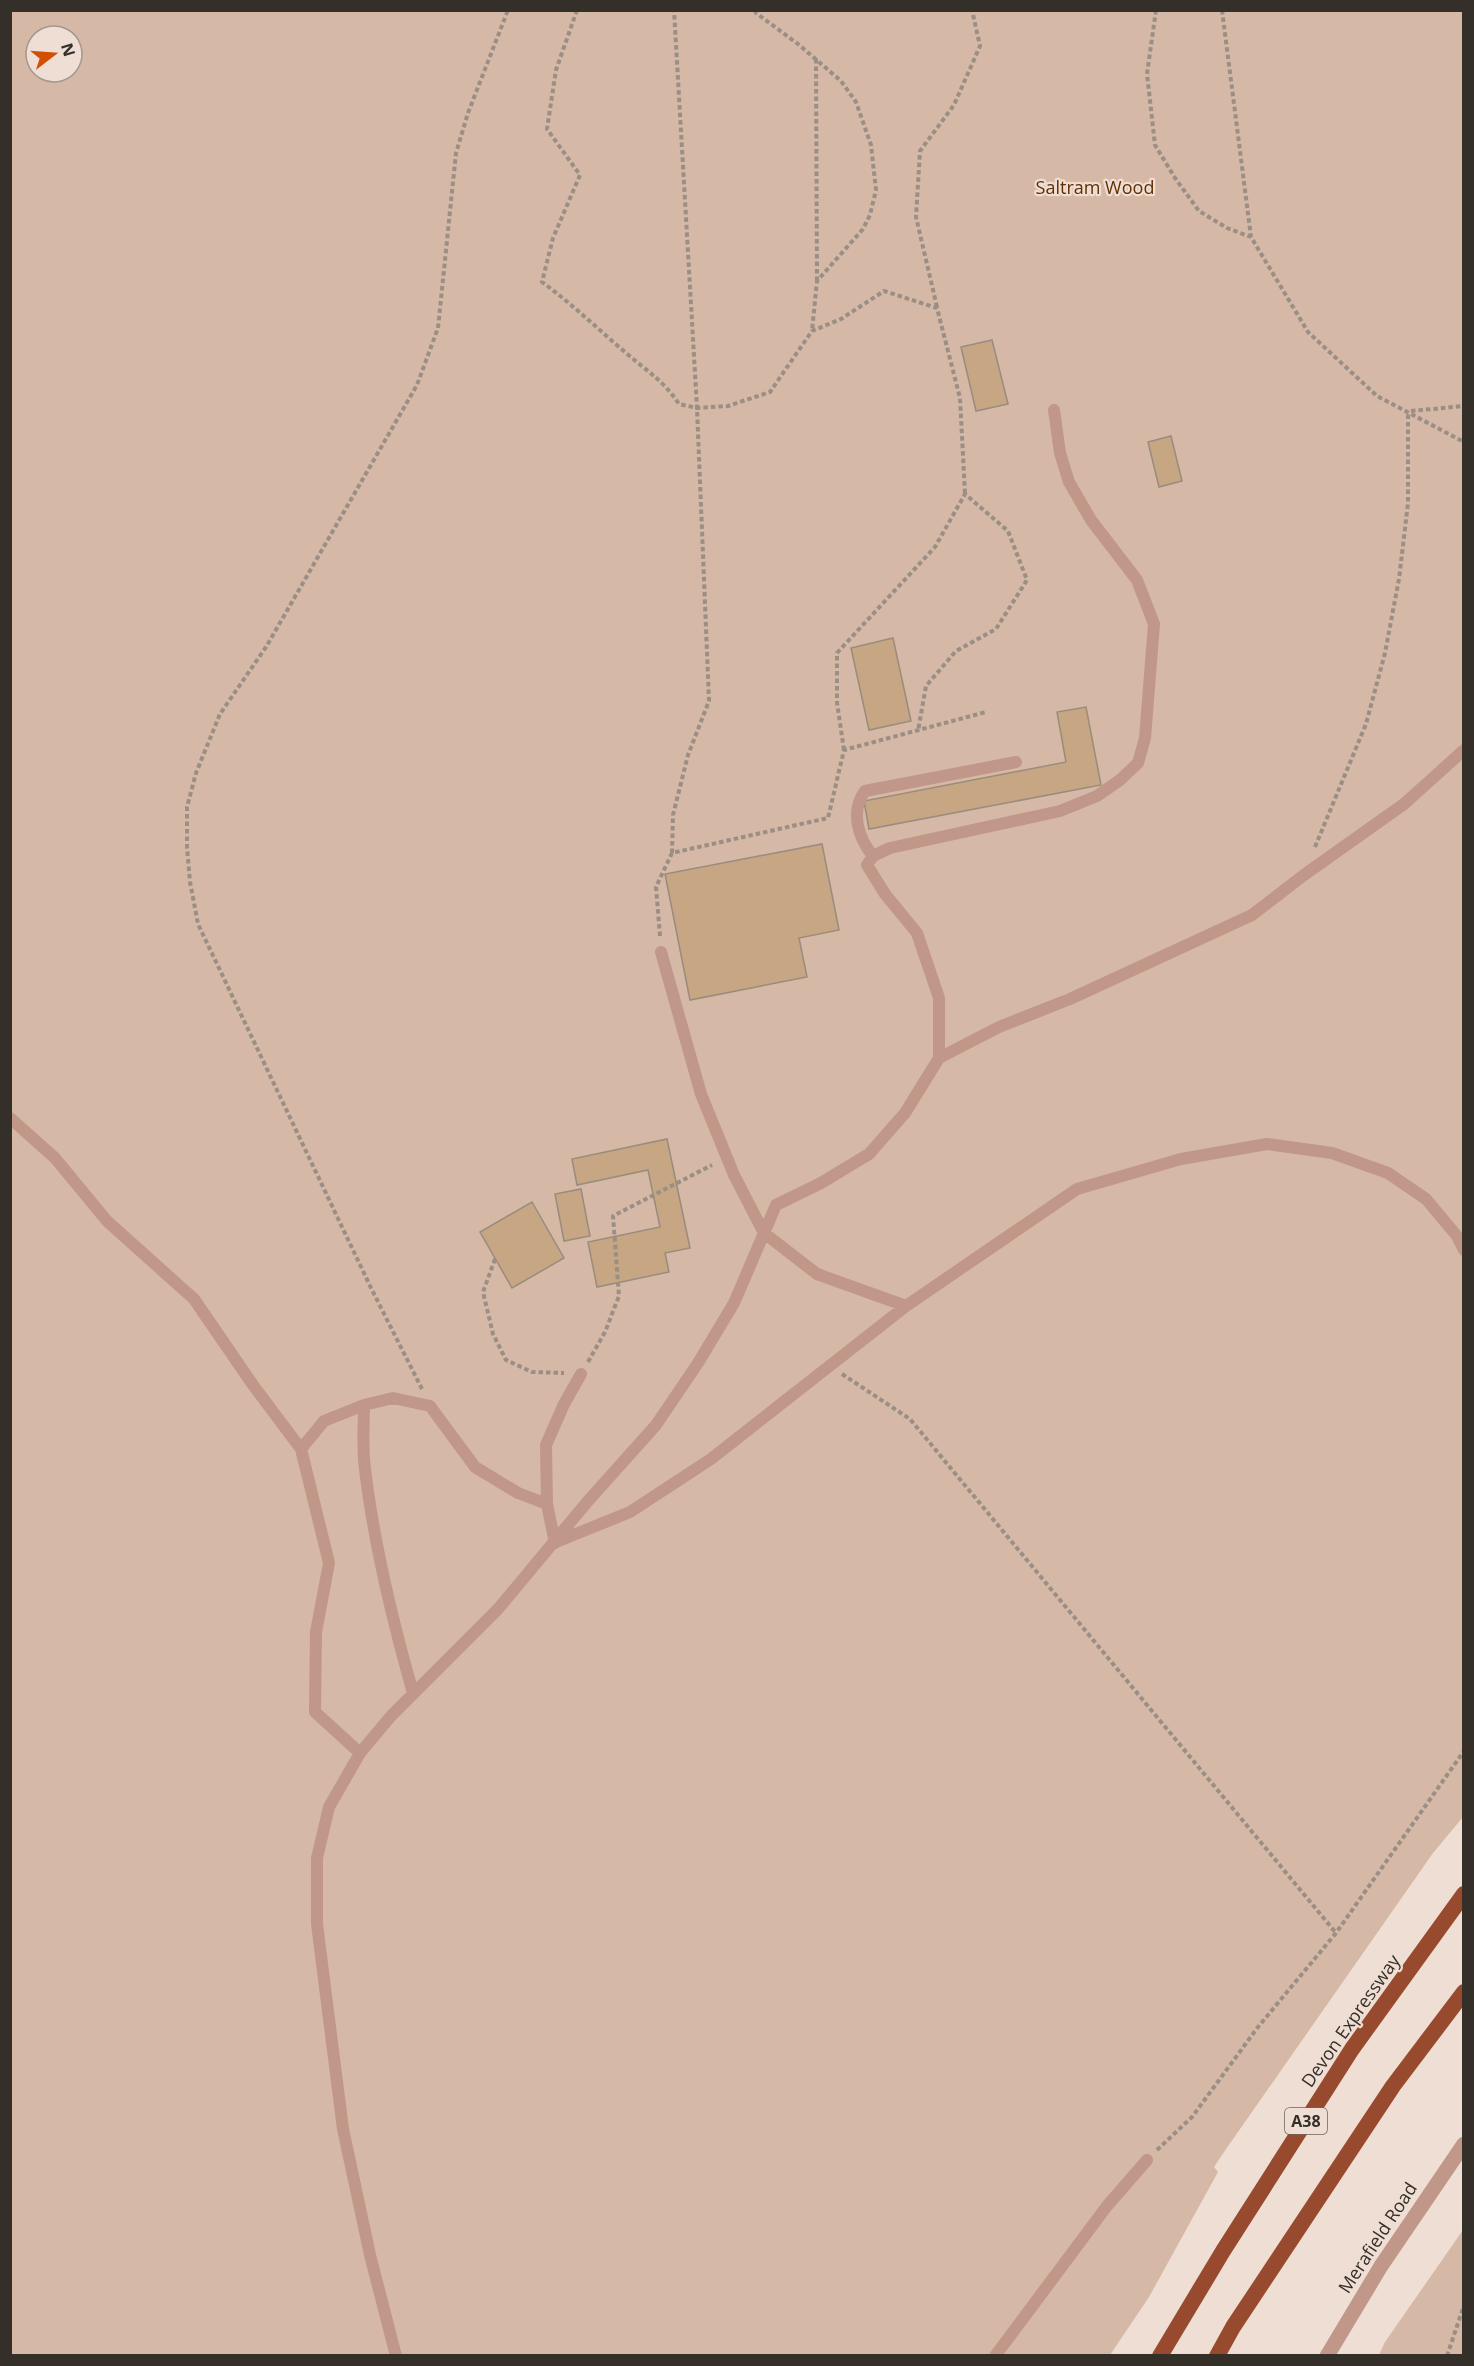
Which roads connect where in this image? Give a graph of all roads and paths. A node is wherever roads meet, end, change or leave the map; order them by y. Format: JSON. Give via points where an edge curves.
{"nodes":[{"id":1,"x":508,"y":10,"type":"edge"},
{"id":2,"x":577,"y":10,"type":"edge"},
{"id":3,"x":674,"y":10,"type":"edge"},
{"id":4,"x":755,"y":10,"type":"edge"},
{"id":5,"x":972,"y":10,"type":"edge"},
{"id":6,"x":1156,"y":10,"type":"edge"},
{"id":7,"x":1222,"y":10,"type":"edge"},
{"id":8,"x":816,"y":59,"type":"junction"},
{"id":9,"x":1251,"y":237,"type":"junction"},
{"id":10,"x":818,"y":281,"type":"junction"},
{"id":11,"x":937,"y":308,"type":"junction"},
{"id":12,"x":812,"y":331,"type":"junction"},
{"id":13,"x":1464,"y":406,"type":"edge"},
{"id":14,"x":697,"y":408,"type":"junction"},
{"id":15,"x":1054,"y":410,"type":"dead end"},
{"id":16,"x":1408,"y":412,"type":"junction"},
{"id":17,"x":1464,"y":442,"type":"edge"},
{"id":18,"x":965,"y":494,"type":"junction"},
{"id":19,"x":986,"y":712,"type":"dead end"},
{"id":20,"x":918,"y":730,"type":"junction"},
{"id":21,"x":844,"y":750,"type":"junction"},
{"id":22,"x":1464,"y":750,"type":"edge"},
{"id":23,"x":1016,"y":762,"type":"dead end"},
{"id":24,"x":672,"y":853,"type":"junction"},
{"id":25,"x":873,"y":856,"type":"junction"},
{"id":26,"x":1304,"y":875,"type":"junction"},
{"id":27,"x":661,"y":952,"type":"joint"},
{"id":28,"x":939,"y":1058,"type":"junction"},
{"id":29,"x":10,"y":1118,"type":"edge"},
{"id":30,"x":727,"y":1158,"type":"junction"},
{"id":31,"x":764,"y":1233,"type":"junction"},
{"id":32,"x":1464,"y":1251,"type":"edge"},
{"id":33,"x":495,"y":1259,"type":"dead end"},
{"id":34,"x":906,"y":1306,"type":"junction"},
{"id":35,"x":830,"y":1366,"type":"junction"},
{"id":36,"x":581,"y":1374,"type":"junction"},
{"id":37,"x":364,"y":1405,"type":"junction"},
{"id":38,"x":430,"y":1406,"type":"junction"},
{"id":39,"x":301,"y":1449,"type":"junction"},
{"id":40,"x":547,"y":1504,"type":"junction"},
{"id":41,"x":555,"y":1543,"type":"junction"},
{"id":42,"x":413,"y":1693,"type":"junction"},
{"id":43,"x":1464,"y":1751,"type":"edge"},
{"id":44,"x":360,"y":1753,"type":"junction"},
{"id":45,"x":1464,"y":1894,"type":"edge"},
{"id":46,"x":1336,"y":1933,"type":"junction"},
{"id":47,"x":1464,"y":1992,"type":"edge"},
{"id":48,"x":1464,"y":2144,"type":"edge"},
{"id":49,"x":1147,"y":2160,"type":"joint"},
{"id":50,"x":1464,"y":2305,"type":"edge"},
{"id":51,"x":396,"y":2355,"type":"edge"},
{"id":52,"x":995,"y":2355,"type":"edge"},
{"id":53,"x":1160,"y":2355,"type":"edge"},
{"id":54,"x":1217,"y":2355,"type":"edge"},
{"id":55,"x":1327,"y":2355,"type":"edge"},
{"id":56,"x":1447,"y":2355,"type":"edge"}],
"edges":[{"from":1,"to":38,"type":"path","via":[[456,153],[438,328],[417,385],[266,647],[220,714],[187,807],[190,882],[198,924]]},
{"from":2,"to":14,"type":"path","via":[[556,70],[547,129],[580,175],[553,238],[542,282],[667,386],[679,404]]},
{"from":3,"to":14,"type":"path"},
{"from":4,"to":8,"type":"path"},
{"from":5,"to":11,"type":"path","via":[[980,46],[954,105],[920,151],[916,217]]},
{"from":6,"to":9,"type":"path","via":[[1147,74],[1155,145],[1199,211]]},
{"from":7,"to":9,"type":"path"},
{"from":8,"to":10,"type":"path"},
{"from":8,"to":10,"type":"path","via":[[841,81],[856,102],[871,145],[876,190],[863,229]]},
{"from":9,"to":16,"type":"path","via":[[1308,332],[1377,396]]},
{"from":10,"to":12,"type":"path"},
{"from":11,"to":12,"type":"path","via":[[884,291],[841,319]]},
{"from":11,"to":18,"type":"path","via":[[960,398]]},
{"from":12,"to":14,"type":"path","via":[[770,392],[728,406]]},
{"from":13,"to":16,"type":"path"},
{"from":14,"to":24,"type":"path","via":[[710,701],[688,755],[673,815]]},
{"from":15,"to":25,"type":"lane","via":[[1069,482],[1091,520],[1137,580],[1155,624],[1145,738],[1138,763],[1097,796],[1060,811],[890,848]]},
{"from":16,"to":17,"type":"path"},
{"from":16,"to":26,"type":"path","via":[[1408,503],[1399,579],[1384,653],[1366,724]]},
{"from":18,"to":20,"type":"path","via":[[1008,531],[1027,580],[996,629],[956,651],[926,686]]},
{"from":18,"to":21,"type":"path","via":[[935,546],[837,653],[837,703]]},
{"from":19,"to":20,"type":"path"},
{"from":20,"to":21,"type":"path"},
{"from":21,"to":24,"type":"path","via":[[828,818]]},
{"from":22,"to":26,"type":"lane","via":[[1404,804]]},
{"from":23,"to":25,"type":"lane","via":[[865,791],[857,810],[859,831]]},
{"from":24,"to":27,"type":"path","via":[[656,887]]},
{"from":25,"to":28,"type":"lane","via":[[867,865],[917,933],[939,998]]},
{"from":26,"to":28,"type":"lane","via":[[1252,915],[1102,985],[999,1027]]},
{"from":27,"to":30,"type":"lane","via":[[701,1094]]},
{"from":28,"to":31,"type":"lane","via":[[905,1113],[869,1154],[777,1205]]},
{"from":29,"to":39,"type":"lane","via":[[55,1158],[107,1221],[194,1299]]},
{"from":30,"to":31,"type":"lane"},
{"from":30,"to":36,"type":"path","via":[[613,1216],[619,1296],[605,1332]]},
{"from":31,"to":34,"type":"lane","via":[[817,1274]]},
{"from":31,"to":41,"type":"lane","via":[[734,1303],[698,1363],[656,1425]]},
{"from":32,"to":34,"type":"lane","via":[[1457,1236],[1426,1199],[1388,1173],[1332,1153],[1267,1144],[1181,1159],[1077,1189]]},
{"from":33,"to":36,"type":"path","via":[[483,1292],[494,1334],[506,1360],[532,1372]]},
{"from":34,"to":35,"type":"lane"},
{"from":35,"to":41,"type":"lane","via":[[711,1459],[630,1512]]},
{"from":35,"to":46,"type":"path","via":[[910,1419]]},
{"from":36,"to":40,"type":"lane","via":[[546,1445]]},
{"from":37,"to":38,"type":"lane","via":[[393,1398]]},
{"from":37,"to":39,"type":"lane","via":[[324,1421]]},
{"from":37,"to":42,"type":"lane","via":[[364,1467],[378,1550],[392,1620]]},
{"from":38,"to":40,"type":"lane","via":[[475,1467],[518,1493]]},
{"from":39,"to":44,"type":"lane","via":[[329,1563],[316,1632],[315,1712]]},
{"from":40,"to":41,"type":"lane"},
{"from":41,"to":42,"type":"lane","via":[[498,1610]]},
{"from":42,"to":44,"type":"lane"},
{"from":43,"to":46,"type":"path"},
{"from":44,"to":51,"type":"lane","via":[[329,1807],[317,1858],[317,1924],[343,2129]]},
{"from":45,"to":53,"type":"highway","name":"Devon Expressway","number":"A38","via":[[1352,2049]]},
{"from":46,"to":49,"type":"path","via":[[1258,2027],[1192,2117]]},
{"from":47,"to":54,"type":"highway","via":[[1393,2086]]},
{"from":48,"to":55,"type":"street","name":"Merafield Road","via":[[1381,2266]]},
{"from":49,"to":52,"type":"lane","via":[[1107,2206]]},
{"from":50,"to":56,"type":"path"}]}
